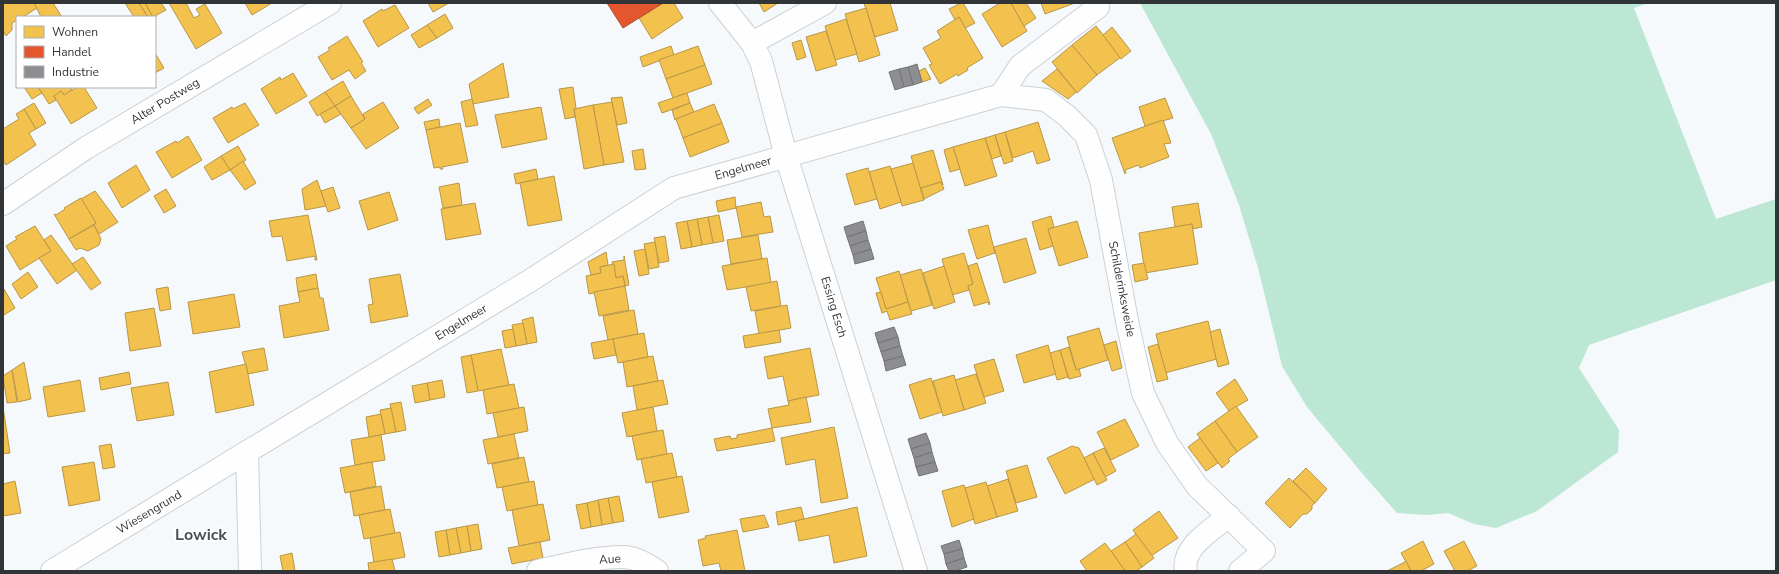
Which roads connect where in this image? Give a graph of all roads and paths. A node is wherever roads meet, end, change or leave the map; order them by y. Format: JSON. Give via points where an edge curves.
{"nodes":[{"id":1,"x":330,"y":3,"type":"edge"},
{"id":2,"x":720,"y":3,"type":"edge"},
{"id":3,"x":826,"y":3,"type":"edge"},
{"id":4,"x":1098,"y":7,"type":"dead end"},
{"id":5,"x":752,"y":43,"type":"junction"},
{"id":6,"x":1001,"y":95,"type":"junction"},
{"id":7,"x":786,"y":156,"type":"junction"},
{"id":8,"x":3,"y":204,"type":"edge"},
{"id":9,"x":247,"y":452,"type":"junction"},
{"id":10,"x":1229,"y":516,"type":"junction"},
{"id":11,"x":52,"y":571,"type":"edge"},
{"id":12,"x":250,"y":571,"type":"edge"},
{"id":13,"x":538,"y":571,"type":"edge"},
{"id":14,"x":657,"y":571,"type":"edge"},
{"id":15,"x":916,"y":571,"type":"edge"},
{"id":16,"x":1186,"y":571,"type":"edge"},
{"id":17,"x":1240,"y":571,"type":"edge"}],
"edges":[{"from":1,"to":8,"type":"street","name":"Alter Postweg","via":[[86,148]]},
{"from":2,"to":5,"type":"street","name":"Essing Esch"},
{"from":3,"to":5,"type":"street"},
{"from":4,"to":6,"type":"street","via":[[1020,66]]},
{"from":5,"to":7,"type":"street","name":"Essing Esch","via":[[761,62]]},
{"from":6,"to":7,"type":"street","name":"Schilderinksweide"},
{"from":6,"to":10,"type":"street","name":"Schilderinksweide","via":[[1046,100],[1086,135],[1100,180],[1143,393],[1166,443],[1197,486]]},
{"from":7,"to":9,"type":"street","name":"Engelmeer","via":[[674,188],[531,280]]},
{"from":7,"to":15,"type":"street","name":"Essing Esch"},
{"from":9,"to":11,"type":"street","name":"Wiesengrund"},
{"from":9,"to":12,"type":"street"},
{"from":10,"to":16,"type":"street","via":[[1189,551]]},
{"from":10,"to":17,"type":"street","name":"Schilderinksweide","via":[[1264,551]]},
{"from":13,"to":14,"type":"street","name":"Aue","via":[[624,557],[646,563]]}]}
